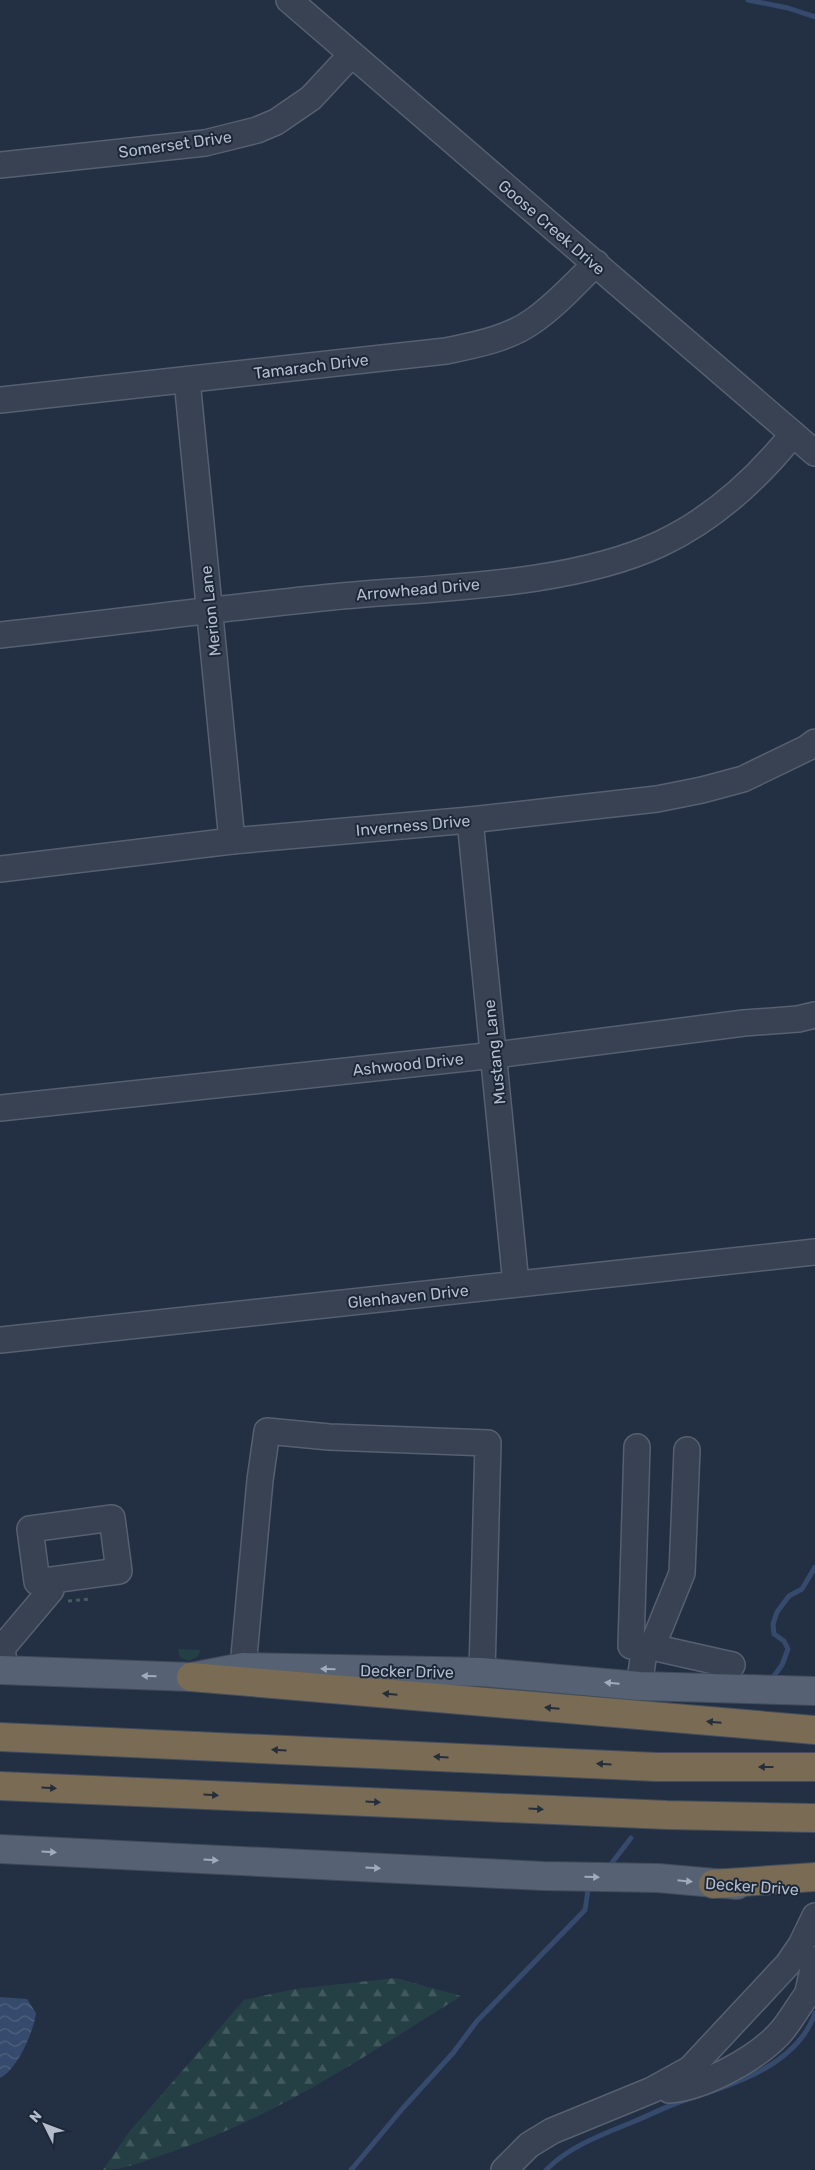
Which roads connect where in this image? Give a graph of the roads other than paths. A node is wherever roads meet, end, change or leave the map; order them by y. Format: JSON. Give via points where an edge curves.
{"nodes":[{"id":1,"x":290,"y":0,"type":"edge"},
{"id":2,"x":352,"y":55,"type":"junction"},
{"id":3,"x":0,"y":165,"type":"edge"},
{"id":4,"x":596,"y":263,"type":"junction"},
{"id":5,"x":187,"y":380,"type":"junction"},
{"id":6,"x":0,"y":400,"type":"edge"},
{"id":7,"x":793,"y":434,"type":"junction"},
{"id":8,"x":815,"y":454,"type":"edge"},
{"id":9,"x":211,"y":612,"type":"junction"},
{"id":10,"x":0,"y":636,"type":"edge"},
{"id":11,"x":815,"y":742,"type":"edge"},
{"id":12,"x":470,"y":820,"type":"junction"},
{"id":13,"x":232,"y":842,"type":"junction"},
{"id":14,"x":0,"y":868,"type":"edge"},
{"id":15,"x":815,"y":1015,"type":"edge"},
{"id":16,"x":495,"y":1055,"type":"junction"},
{"id":17,"x":0,"y":1108,"type":"edge"},
{"id":18,"x":815,"y":1252,"type":"edge"},
{"id":19,"x":516,"y":1284,"type":"junction"},
{"id":20,"x":0,"y":1340,"type":"edge"},
{"id":21,"x":637,"y":1447,"type":"dead end"},
{"id":22,"x":688,"y":1450,"type":"dead end"},
{"id":23,"x":51,"y":1581,"type":"dead end"},
{"id":24,"x":649,"y":1646,"type":"junction"},
{"id":25,"x":732,"y":1665,"type":"dead end"},
{"id":26,"x":243,"y":1667,"type":"junction"},
{"id":27,"x":2,"y":1670,"type":"edge"},
{"id":28,"x":482,"y":1672,"type":"junction"},
{"id":29,"x":191,"y":1677,"type":"junction"},
{"id":30,"x":639,"y":1686,"type":"junction"},
{"id":31,"x":807,"y":1691,"type":"edge"},
{"id":32,"x":815,"y":1730,"type":"edge"},
{"id":33,"x":0,"y":1737,"type":"edge"},
{"id":34,"x":815,"y":1767,"type":"edge"},
{"id":35,"x":0,"y":1786,"type":"edge"},
{"id":36,"x":815,"y":1818,"type":"edge"},
{"id":37,"x":0,"y":1849,"type":"edge"},
{"id":38,"x":815,"y":1877,"type":"edge"},
{"id":39,"x":713,"y":1884,"type":"junction"},
{"id":40,"x":815,"y":1890,"type":"edge"},
{"id":41,"x":815,"y":1916,"type":"edge"},
{"id":42,"x":810,"y":1953,"type":"edge"},
{"id":43,"x":812,"y":1989,"type":"edge"},
{"id":44,"x":652,"y":2090,"type":"junction"},
{"id":45,"x":504,"y":2170,"type":"edge"}],
"edges":[{"from":1,"to":2,"type":"street","name":"Goose Creek Drive"},
{"from":2,"to":3,"type":"street","name":"Somerset Drive","via":[[312,98],[276,122],[249,132],[205,143]]},
{"from":2,"to":4,"type":"street","name":"Goose Creek Drive"},
{"from":4,"to":5,"type":"street","name":"Tamarach Drive","via":[[533,321],[511,333],[471,346]]},
{"from":4,"to":7,"type":"street","name":"Goose Creek Drive"},
{"from":5,"to":6,"type":"street","name":"Tamarach Drive"},
{"from":5,"to":9,"type":"street","name":"Merion Lane"},
{"from":7,"to":8,"type":"street","name":"Goose Creek Drive"},
{"from":7,"to":9,"type":"street","name":"Arrowhead Drive","via":[[740,492],[694,524],[660,544],[600,565],[543,577]]},
{"from":9,"to":10,"type":"street","name":"Arrowhead Drive"},
{"from":9,"to":13,"type":"street","name":"Merion Lane"},
{"from":11,"to":12,"type":"street","name":"Inverness Drive","via":[[743,779],[702,790],[657,799]]},
{"from":12,"to":13,"type":"street","name":"Inverness Drive"},
{"from":12,"to":16,"type":"street","name":"Mustang Lane"},
{"from":13,"to":14,"type":"street","name":"Inverness Drive"},
{"from":15,"to":16,"type":"street","name":"Ashwood Drive"},
{"from":16,"to":17,"type":"street","name":"Ashwood Drive"},
{"from":16,"to":19,"type":"street","name":"Mustang Lane"},
{"from":18,"to":19,"type":"street","name":"Glenhaven Drive"},
{"from":19,"to":20,"type":"street","name":"Glenhaven Drive"},
{"from":21,"to":24,"type":"street","via":[[631,1646]]},
{"from":22,"to":24,"type":"street","via":[[682,1573]]},
{"from":23,"to":27,"type":"street","via":[[51,1590],[2,1648]]},
{"from":24,"to":25,"type":"street"},
{"from":24,"to":30,"type":"street"},
{"from":28,"to":26,"type":"main road","name":"Decker Drive","one_way":true},
{"from":26,"to":28,"type":"street","via":[[267,1431],[329,1437],[488,1443]]},
{"from":26,"to":29,"type":"main road","name":"Decker Drive"},
{"from":29,"to":27,"type":"main road","name":"Decker Drive","one_way":true},
{"from":30,"to":28,"type":"main road","name":"Decker Drive","one_way":true},
{"from":32,"to":29,"type":"highway","one_way":true},
{"from":30,"to":31,"type":"main road","name":"Decker Drive"},
{"from":34,"to":33,"type":"highway","one_way":true,"via":[[656,1766]]},
{"from":35,"to":36,"type":"highway","one_way":true},
{"from":37,"to":39,"type":"main road","name":"Decker Drive","one_way":true,"via":[[543,1876],[658,1878]]},
{"from":38,"to":39,"type":"highway"},
{"from":39,"to":40,"type":"main road","name":"Decker Drive"},
{"from":41,"to":42,"type":"street"},
{"from":42,"to":43,"type":"street"},
{"from":42,"to":44,"type":"street","via":[[788,1964],[690,2069]]},
{"from":43,"to":44,"type":"street","via":[[778,2035],[755,2054],[704,2080],[678,2089]]},
{"from":44,"to":45,"type":"street","via":[[552,2130]]}]}
